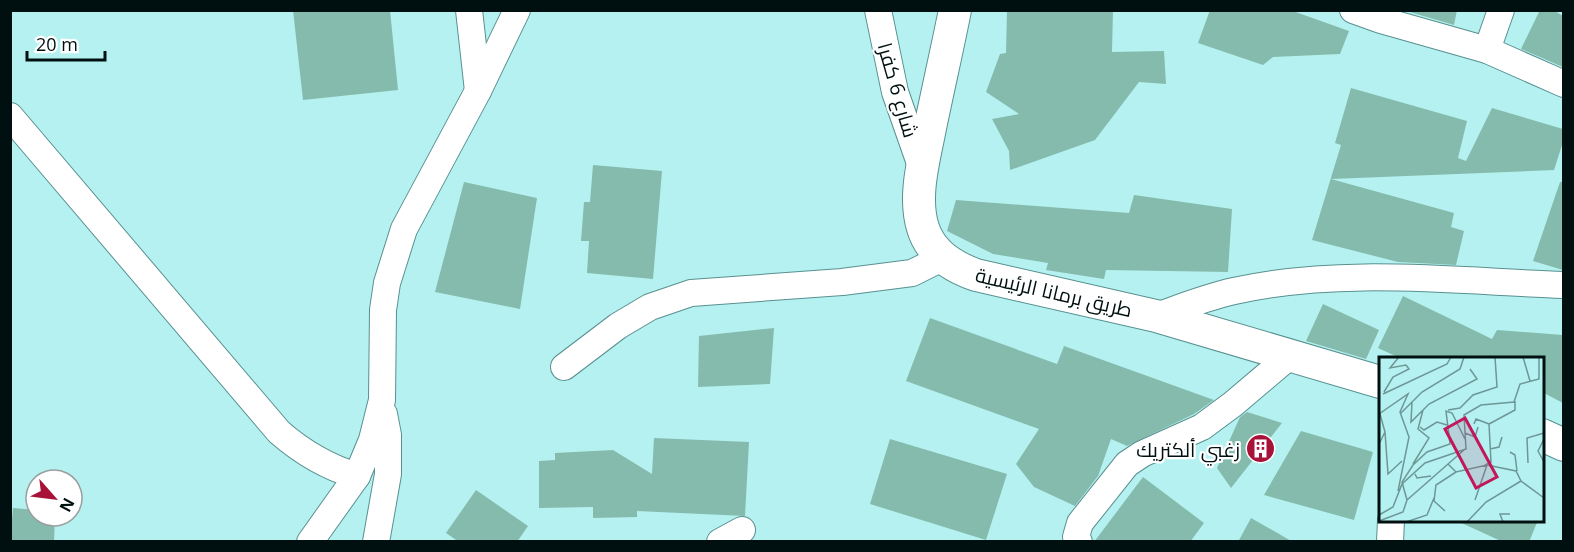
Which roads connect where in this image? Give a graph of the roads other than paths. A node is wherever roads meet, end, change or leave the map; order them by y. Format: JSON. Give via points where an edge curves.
{"nodes":[{"id":1,"x":469,"y":10,"type":"edge"},
{"id":2,"x":517,"y":10,"type":"edge"},
{"id":3,"x":878,"y":10,"type":"edge"},
{"id":4,"x":955,"y":10,"type":"edge"},
{"id":5,"x":1353,"y":10,"type":"edge"},
{"id":6,"x":1501,"y":10,"type":"edge"},
{"id":7,"x":1487,"y":50,"type":"junction"},
{"id":8,"x":1563,"y":84,"type":"edge"},
{"id":9,"x":478,"y":91,"type":"junction"},
{"id":10,"x":10,"y":117,"type":"edge"},
{"id":11,"x":922,"y":169,"type":"junction"},
{"id":12,"x":942,"y":258,"type":"junction"},
{"id":13,"x":1563,"y":285,"type":"edge"},
{"id":14,"x":1156,"y":316,"type":"junction"},
{"id":15,"x":1292,"y":354,"type":"junction"},
{"id":16,"x":564,"y":368,"type":"dead end"},
{"id":17,"x":1379,"y":382,"type":"edge"},
{"id":18,"x":382,"y":400,"type":"junction"},
{"id":19,"x":1544,"y":436,"type":"edge"},
{"id":20,"x":1563,"y":445,"type":"edge"},
{"id":21,"x":357,"y":476,"type":"junction"},
{"id":22,"x":1391,"y":522,"type":"edge"},
{"id":23,"x":310,"y":542,"type":"edge"},
{"id":24,"x":376,"y":542,"type":"edge"},
{"id":25,"x":1080,"y":542,"type":"edge"},
{"id":26,"x":1390,"y":542,"type":"edge"}],
"edges":[{"from":1,"to":9,"type":"street"},
{"from":2,"to":9,"type":"street"},
{"from":3,"to":11,"type":"street","name":"شارع 6 كفرا","via":[[895,92]]},
{"from":4,"to":11,"type":"main road","name":"طريق برمانا الرئيسية"},
{"from":5,"to":7,"type":"street"},
{"from":6,"to":7,"type":"street"},
{"from":7,"to":8,"type":"street"},
{"from":9,"to":18,"type":"street","via":[[394,256],[383,310]]},
{"from":10,"to":21,"type":"street","via":[[279,432],[321,462]]},
{"from":11,"to":12,"type":"main road","name":"طريق برمانا الرئيسية","via":[[923,229]]},
{"from":12,"to":14,"type":"main road","name":"طريق برمانا الرئيسية","via":[[976,275]]},
{"from":12,"to":16,"type":"street","via":[[912,273],[691,293],[650,307],[618,326]]},
{"from":13,"to":14,"type":"street","via":[[1353,277],[1306,280],[1236,291]]},
{"from":14,"to":15,"type":"main road","name":"طريق برمانا الرئيسية"},
{"from":15,"to":17,"type":"main road","name":"طريق برمانا الرئيسية"},
{"from":15,"to":25,"type":"street","via":[[1203,427],[1142,454],[1128,465],[1080,523],[1076,537]]},
{"from":18,"to":21,"type":"street"},
{"from":18,"to":24,"type":"street","via":[[389,464]]},
{"from":19,"to":20,"type":"main road"},
{"from":21,"to":23,"type":"street"},
{"from":22,"to":26,"type":"street"}]}
